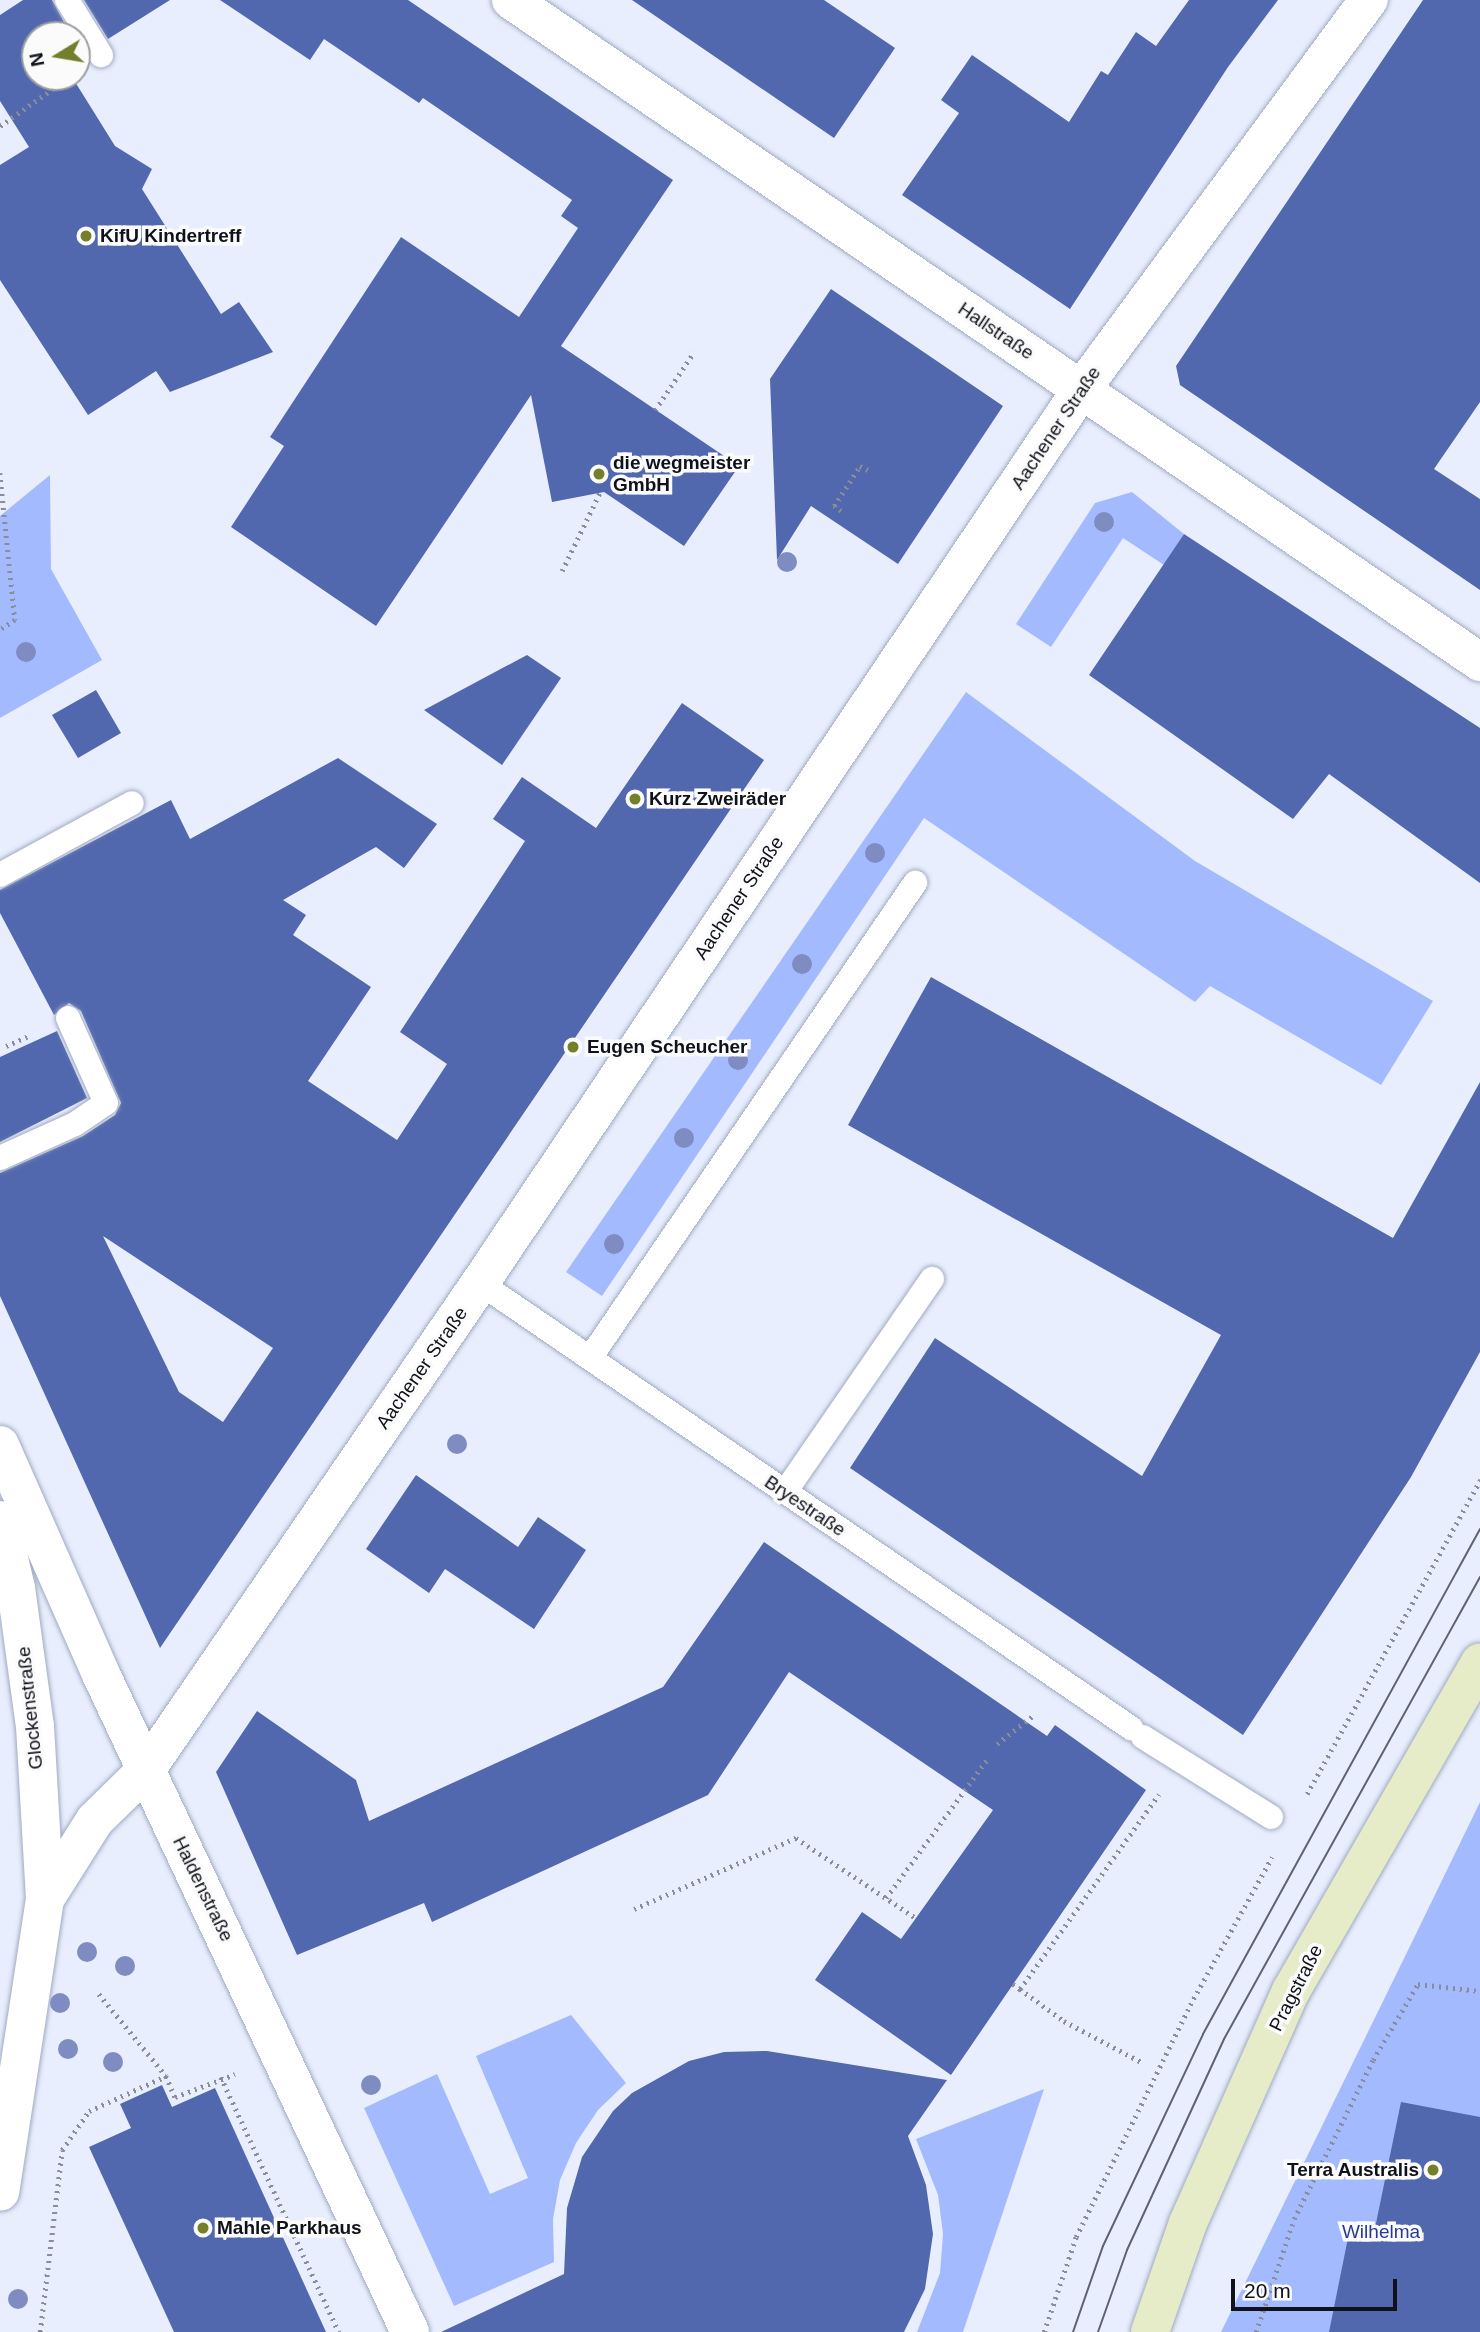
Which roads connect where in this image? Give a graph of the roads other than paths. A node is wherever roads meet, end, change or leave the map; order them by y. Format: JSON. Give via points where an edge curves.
{"nodes":[{"id":1,"x":67,"y":0,"type":"edge"},
{"id":2,"x":511,"y":0,"type":"edge"},
{"id":3,"x":1369,"y":0,"type":"edge"},
{"id":4,"x":101,"y":55,"type":"dead end"},
{"id":5,"x":1081,"y":390,"type":"junction"},
{"id":6,"x":1480,"y":662,"type":"edge"},
{"id":7,"x":132,"y":803,"type":"dead end"},
{"id":8,"x":0,"y":876,"type":"edge"},
{"id":9,"x":915,"y":883,"type":"dead end"},
{"id":10,"x":68,"y":1018,"type":"dead end"},
{"id":11,"x":0,"y":1158,"type":"edge"},
{"id":12,"x":932,"y":1279,"type":"dead end"},
{"id":13,"x":480,"y":1283,"type":"junction"},
{"id":14,"x":590,"y":1358,"type":"junction"},
{"id":15,"x":0,"y":1445,"type":"edge"},
{"id":16,"x":785,"y":1492,"type":"junction"},
{"id":17,"x":0,"y":1520,"type":"edge"},
{"id":18,"x":1480,"y":1662,"type":"edge"},
{"id":19,"x":146,"y":1770,"type":"junction"},
{"id":20,"x":1271,"y":1817,"type":"dead end"},
{"id":21,"x":45,"y":1899,"type":"junction"},
{"id":22,"x":0,"y":2192,"type":"edge"},
{"id":23,"x":410,"y":2332,"type":"edge"},
{"id":24,"x":1150,"y":2332,"type":"edge"}],
"edges":[{"from":1,"to":4,"type":"lane"},
{"from":2,"to":5,"type":"street","name":"Hallstraße"},
{"from":3,"to":5,"type":"street","name":"Aachener Straße"},
{"from":5,"to":6,"type":"street","name":"Hallstraße"},
{"from":5,"to":13,"type":"street","name":"Aachener Straße"},
{"from":7,"to":8,"type":"lane"},
{"from":9,"to":14,"type":"lane"},
{"from":10,"to":11,"type":"lane","via":[[106,1102],[75,1124]]},
{"from":12,"to":16,"type":"lane"},
{"from":13,"to":14,"type":"lane","name":"Bryestraße"},
{"from":13,"to":19,"type":"street","name":"Aachener Straße"},
{"from":14,"to":16,"type":"lane","name":"Bryestraße"},
{"from":15,"to":19,"type":"street","name":"Haldenstraße"},
{"from":16,"to":20,"type":"lane","name":"Bryestraße","via":[[1181,1762]]},
{"from":17,"to":21,"type":"street","name":"Glockenstraße","via":[[16,1588],[35,1726]]},
{"from":18,"to":24,"type":"main road","name":"Pragstraße","via":[[1291,1991],[1188,2223]]},
{"from":19,"to":21,"type":"street","name":"Glockenstraße","via":[[95,1821]]},
{"from":19,"to":23,"type":"street","name":"Haldenstraße"},
{"from":21,"to":22,"type":"street","name":"Glockenstraße"}]}
